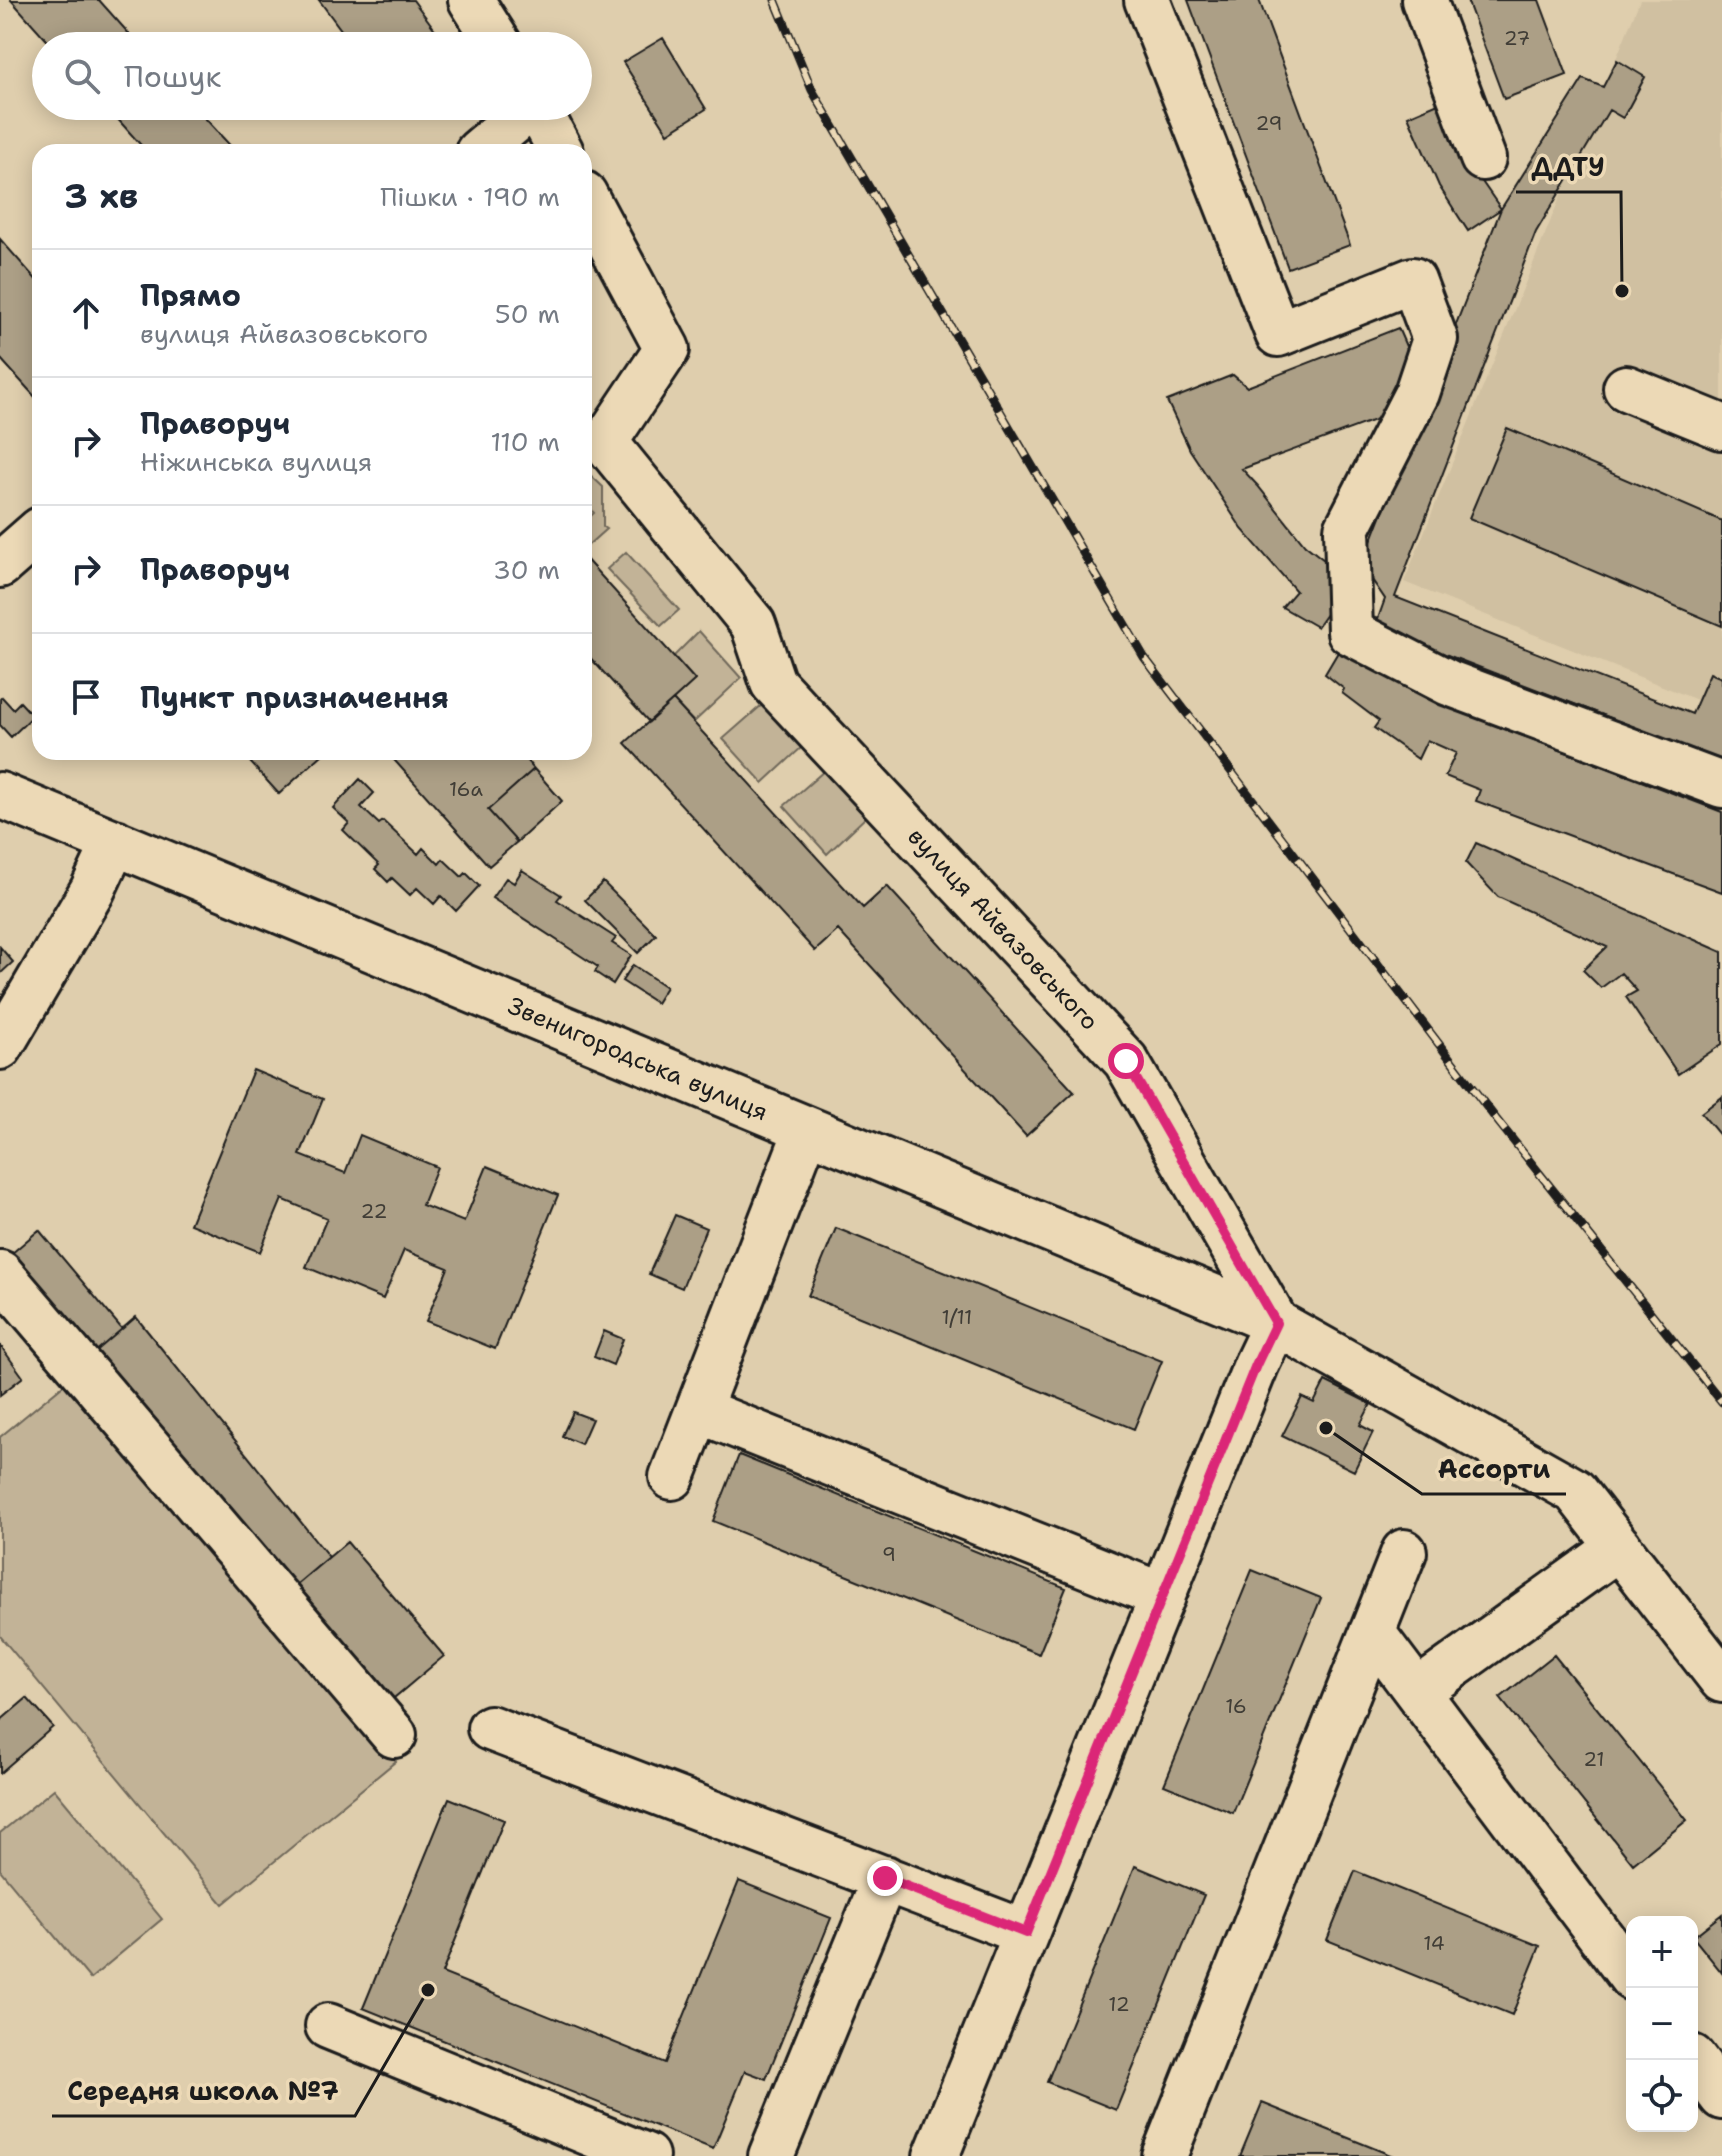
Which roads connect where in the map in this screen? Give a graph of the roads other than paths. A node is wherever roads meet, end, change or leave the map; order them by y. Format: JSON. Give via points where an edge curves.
{"nodes":[{"id":1,"x":471,"y":0,"type":"edge"},
{"id":2,"x":1147,"y":0,"type":"edge"},
{"id":3,"x":1424,"y":0,"type":"edge"},
{"id":4,"x":491,"y":32,"type":"edge"},
{"id":5,"x":517,"y":120,"type":"edge"},
{"id":6,"x":542,"y":120,"type":"edge"},
{"id":7,"x":488,"y":144,"type":"edge"},
{"id":8,"x":556,"y":144,"type":"edge"},
{"id":9,"x":1483,"y":158,"type":"dead end"},
{"id":10,"x":592,"y":209,"type":"edge"},
{"id":11,"x":1626,"y":388,"type":"dead end"},
{"id":12,"x":1722,"y":427,"type":"edge"},
{"id":13,"x":32,"y":537,"type":"edge"},
{"id":14,"x":0,"y":565,"type":"edge"},
{"id":15,"x":1722,"y":785,"type":"edge"},
{"id":16,"x":0,"y":795,"type":"edge"},
{"id":17,"x":115,"y":842,"type":"junction"},
{"id":18,"x":0,"y":1047,"type":"edge"},
{"id":19,"x":807,"y":1129,"type":"junction"},
{"id":20,"x":7,"y":1294,"type":"edge"},
{"id":21,"x":1276,"y":1323,"type":"junction"},
{"id":22,"x":698,"y":1410,"type":"junction"},
{"id":23,"x":672,"y":1477,"type":"dead end"},
{"id":24,"x":1619,"y":1547,"type":"junction"},
{"id":25,"x":1404,"y":1552,"type":"dead end"},
{"id":26,"x":1163,"y":1596,"type":"junction"},
{"id":27,"x":1372,"y":1632,"type":"junction"},
{"id":28,"x":1722,"y":1680,"type":"edge"},
{"id":29,"x":1417,"y":1692,"type":"junction"},
{"id":30,"x":490,"y":1728,"type":"dead end"},
{"id":31,"x":394,"y":1735,"type":"dead end"},
{"id":32,"x":885,"y":1878,"type":"junction"},
{"id":33,"x":1026,"y":1933,"type":"junction"},
{"id":34,"x":1626,"y":1970,"type":"edge"},
{"id":35,"x":328,"y":2026,"type":"dead end"},
{"id":36,"x":1694,"y":2060,"type":"edge"},
{"id":37,"x":1722,"y":2097,"type":"edge"},
{"id":38,"x":646,"y":2156,"type":"edge"},
{"id":39,"x":771,"y":2156,"type":"edge"},
{"id":40,"x":936,"y":2156,"type":"edge"},
{"id":41,"x":1164,"y":2156,"type":"edge"}],
"edges":[{"from":1,"to":4,"type":"street"},
{"from":2,"to":15,"type":"street","via":[[1278,334],[1413,280],[1435,339],[1417,393],[1347,529],[1350,632],[1449,683]]},
{"from":3,"to":9,"type":"street"},
{"from":5,"to":7,"type":"street"},
{"from":6,"to":8,"type":"street"},
{"from":10,"to":21,"type":"street","name":"вулиця Айвазовського","via":[[667,349],[605,442],[753,624],[773,683],[1126,1061]]},
{"from":11,"to":12,"type":"street"},
{"from":13,"to":14,"type":"street"},
{"from":16,"to":17,"type":"street","name":"Звенигородська вулиця"},
{"from":17,"to":18,"type":"street"},
{"from":17,"to":19,"type":"street","name":"Звенигородська вулиця"},
{"from":19,"to":21,"type":"street","name":"Звенигородська вулиця"},
{"from":19,"to":22,"type":"street"},
{"from":20,"to":31,"type":"street"},
{"from":21,"to":24,"type":"street","via":[[1575,1491]]},
{"from":21,"to":26,"type":"street"},
{"from":22,"to":23,"type":"street"},
{"from":22,"to":26,"type":"street"},
{"from":24,"to":28,"type":"street"},
{"from":24,"to":29,"type":"street"},
{"from":25,"to":27,"type":"street"},
{"from":26,"to":33,"type":"street"},
{"from":27,"to":29,"type":"street"},
{"from":27,"to":41,"type":"street"},
{"from":29,"to":34,"type":"street"},
{"from":30,"to":32,"type":"street"},
{"from":32,"to":33,"type":"street"},
{"from":32,"to":39,"type":"street"},
{"from":33,"to":40,"type":"street"},
{"from":35,"to":38,"type":"street"},
{"from":36,"to":37,"type":"street"}]}
